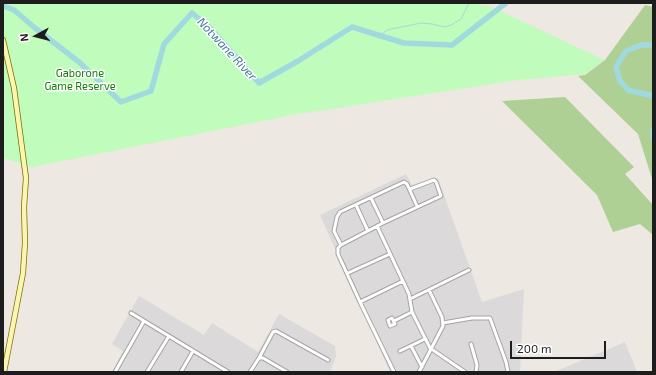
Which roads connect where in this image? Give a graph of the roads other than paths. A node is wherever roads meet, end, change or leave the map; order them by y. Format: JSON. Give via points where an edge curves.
{"nodes":[{"id":1,"x":3,"y":40,"type":"edge"},
{"id":2,"x":410,"y":189,"type":"junction"},
{"id":3,"x":371,"y":198,"type":"junction"},
{"id":4,"x":356,"y":205,"type":"junction"},
{"id":5,"x":417,"y":206,"type":"junction"},
{"id":6,"x":383,"y":223,"type":"junction"},
{"id":7,"x":377,"y":226,"type":"junction"},
{"id":8,"x":368,"y":231,"type":"junction"},
{"id":9,"x":341,"y":245,"type":"junction"},
{"id":10,"x":390,"y":254,"type":"junction"},
{"id":11,"x":469,"y":270,"type":"dead end"},
{"id":12,"x":348,"y":273,"type":"junction"},
{"id":13,"x":403,"y":281,"type":"junction"},
{"id":14,"x":429,"y":290,"type":"junction"},
{"id":15,"x":410,"y":299,"type":"junction"},
{"id":16,"x":360,"y":302,"type":"junction"},
{"id":17,"x":412,"y":312,"type":"junction"},
{"id":18,"x":131,"y":313,"type":"dead end"},
{"id":19,"x":144,"y":321,"type":"junction"},
{"id":20,"x":394,"y":321,"type":"dead end"},
{"id":21,"x":443,"y":323,"type":"junction"},
{"id":22,"x":169,"y":336,"type":"junction"},
{"id":23,"x":426,"y":339,"type":"junction"},
{"id":24,"x":471,"y":344,"type":"dead end"},
{"id":25,"x":411,"y":346,"type":"junction"},
{"id":26,"x":430,"y":348,"type":"junction"},
{"id":27,"x":193,"y":351,"type":"junction"},
{"id":28,"x":400,"y":351,"type":"dead end"},
{"id":29,"x":259,"y":358,"type":"junction"},
{"id":30,"x":328,"y":360,"type":"dead end"},
{"id":31,"x":422,"y":367,"type":"junction"},
{"id":32,"x":4,"y":372,"type":"edge"},
{"id":33,"x":115,"y":372,"type":"edge"},
{"id":34,"x":147,"y":372,"type":"edge"},
{"id":35,"x":181,"y":372,"type":"edge"},
{"id":36,"x":228,"y":372,"type":"edge"},
{"id":37,"x":250,"y":372,"type":"edge"},
{"id":38,"x":287,"y":372,"type":"edge"},
{"id":39,"x":394,"y":372,"type":"edge"},
{"id":40,"x":419,"y":372,"type":"edge"},
{"id":41,"x":465,"y":372,"type":"edge"},
{"id":42,"x":476,"y":372,"type":"edge"},
{"id":43,"x":508,"y":372,"type":"edge"}],
"edges":[{"from":1,"to":32,"type":"street","via":[[14,88],[26,171],[23,273]]},
{"from":2,"to":3,"type":"street","via":[[404,182]]},
{"from":2,"to":5,"type":"street"},
{"from":2,"to":5,"type":"street","via":[[433,180],[436,182],[441,197]]},
{"from":3,"to":4,"type":"street"},
{"from":3,"to":6,"type":"street"},
{"from":4,"to":8,"type":"street"},
{"from":4,"to":9,"type":"street","via":[[340,212],[337,217],[334,231]]},
{"from":5,"to":6,"type":"street"},
{"from":6,"to":7,"type":"street"},
{"from":7,"to":8,"type":"street"},
{"from":7,"to":10,"type":"street"},
{"from":8,"to":9,"type":"street"},
{"from":9,"to":12,"type":"street","via":[[338,251]]},
{"from":10,"to":12,"type":"street"},
{"from":10,"to":13,"type":"street"},
{"from":11,"to":14,"type":"street"},
{"from":12,"to":16,"type":"street"},
{"from":13,"to":15,"type":"street"},
{"from":13,"to":16,"type":"street"},
{"from":14,"to":15,"type":"street"},
{"from":14,"to":21,"type":"street"},
{"from":15,"to":17,"type":"street"},
{"from":16,"to":39,"type":"street"},
{"from":17,"to":20,"type":"street"},
{"from":17,"to":23,"type":"street"},
{"from":18,"to":19,"type":"street"},
{"from":19,"to":22,"type":"street"},
{"from":19,"to":33,"type":"street"},
{"from":21,"to":26,"type":"street"},
{"from":21,"to":43,"type":"street","via":[[490,318]]},
{"from":22,"to":27,"type":"street"},
{"from":22,"to":34,"type":"street"},
{"from":23,"to":25,"type":"street"},
{"from":23,"to":26,"type":"street"},
{"from":24,"to":42,"type":"street","via":[[477,365]]},
{"from":25,"to":28,"type":"street"},
{"from":25,"to":31,"type":"street"},
{"from":26,"to":31,"type":"street"},
{"from":26,"to":41,"type":"street"},
{"from":27,"to":35,"type":"street"},
{"from":27,"to":36,"type":"street"},
{"from":29,"to":30,"type":"street","via":[[273,332],[276,331]]},
{"from":29,"to":37,"type":"street"},
{"from":29,"to":38,"type":"street"},
{"from":31,"to":40,"type":"street"}]}
